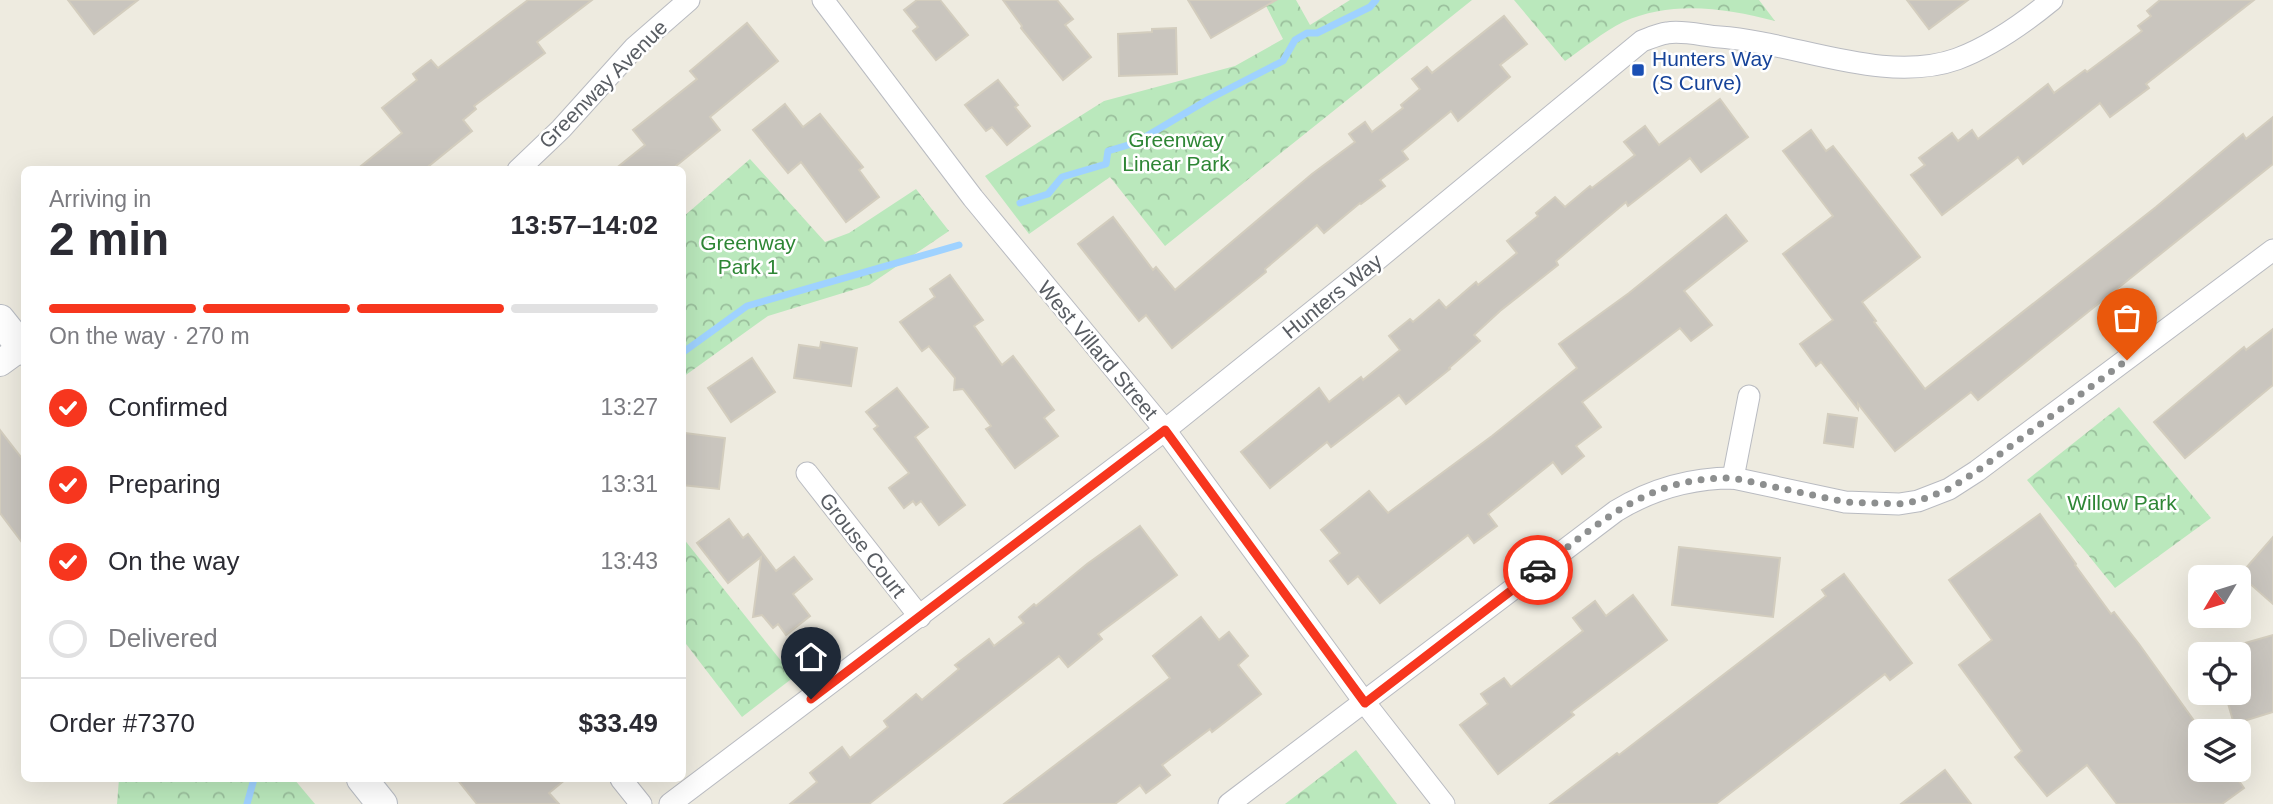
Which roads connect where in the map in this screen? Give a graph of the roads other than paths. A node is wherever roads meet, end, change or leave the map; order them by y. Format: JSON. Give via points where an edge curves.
{"nodes":[{"id":1,"x":689,"y":0,"type":"edge"},
{"id":2,"x":823,"y":0,"type":"edge"},
{"id":3,"x":2052,"y":0,"type":"edge"},
{"id":4,"x":523,"y":166,"type":"edge"},
{"id":5,"x":2273,"y":250,"type":"edge"},
{"id":6,"x":0,"y":320,"type":"edge"},
{"id":7,"x":15,"y":353,"type":"edge"},
{"id":8,"x":1749,"y":396,"type":"dead end"},
{"id":9,"x":1165,"y":430,"type":"junction"},
{"id":10,"x":807,"y":473,"type":"dead end"},
{"id":11,"x":1733,"y":478,"type":"junction"},
{"id":12,"x":920,"y":617,"type":"junction"},
{"id":13,"x":1365,"y":703,"type":"junction"},
{"id":14,"x":365,"y":782,"type":"edge"},
{"id":15,"x":623,"y":782,"type":"edge"},
{"id":16,"x":383,"y":804,"type":"edge"},
{"id":17,"x":641,"y":804,"type":"edge"},
{"id":18,"x":670,"y":804,"type":"edge"},
{"id":19,"x":1229,"y":804,"type":"edge"},
{"id":20,"x":1444,"y":804,"type":"edge"}],
"edges":[{"from":1,"to":4,"type":"street","name":"Greenway Avenue","via":[[634,48]]},
{"from":2,"to":9,"type":"street","name":"West Villard Street","via":[[974,198]]},
{"from":3,"to":9,"type":"street","name":"Hunters Way","via":[[1988,44],[1956,59],[1923,66],[1877,65],[1748,39],[1669,32],[1642,41]]},
{"from":5,"to":11,"type":"street","via":[[1949,489],[1918,501],[1863,504]]},
{"from":6,"to":7,"type":"main road"},
{"from":8,"to":11,"type":"street"},
{"from":9,"to":12,"type":"street","name":"Hunters Way"},
{"from":9,"to":13,"type":"street","name":"West Villard Street"},
{"from":10,"to":12,"type":"street","name":"Grouse Court"},
{"from":11,"to":13,"type":"street","via":[[1711,478],[1637,498]]},
{"from":12,"to":18,"type":"street","name":"Hunters Way"},
{"from":13,"to":19,"type":"street"},
{"from":13,"to":20,"type":"street","name":"West Villard Street"},
{"from":14,"to":16,"type":"main road"},
{"from":15,"to":17,"type":"street"}]}
